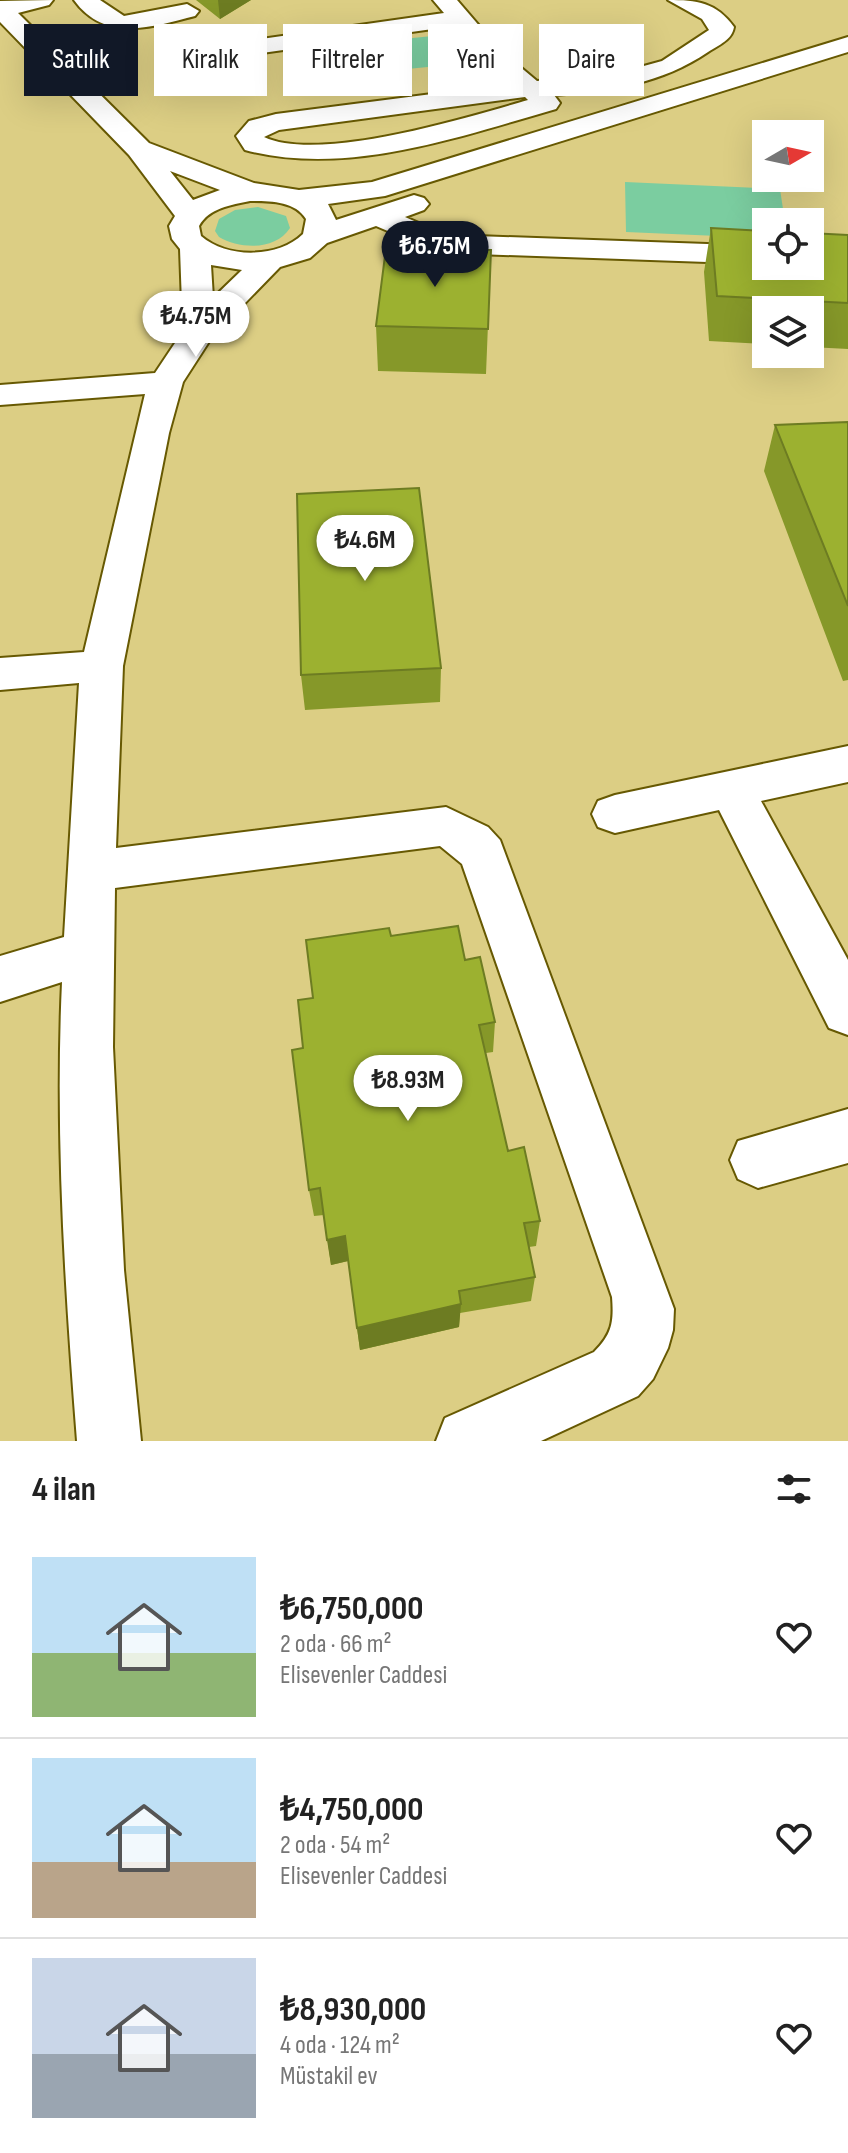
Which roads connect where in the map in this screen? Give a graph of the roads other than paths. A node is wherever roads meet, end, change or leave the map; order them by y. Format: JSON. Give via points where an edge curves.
{"nodes":[{"id":1,"x":41,"y":0,"type":"edge"},
{"id":2,"x":86,"y":0,"type":"edge"},
{"id":3,"x":680,"y":0,"type":"edge"},
{"id":4,"x":453,"y":9,"type":"edge"},
{"id":5,"x":187,"y":11,"type":"dead end"},
{"id":6,"x":6,"y":20,"type":"edge"},
{"id":7,"x":848,"y":44,"type":"edge"},
{"id":8,"x":267,"y":45,"type":"edge"},
{"id":9,"x":848,"y":65,"type":"edge"},
{"id":10,"x":538,"y":96,"type":"junction"},
{"id":11,"x":581,"y":127,"type":"junction"},
{"id":12,"x":139,"y":149,"type":"junction"},
{"id":13,"x":250,"y":192,"type":"junction"},
{"id":14,"x":298,"y":199,"type":"junction"},
{"id":15,"x":190,"y":216,"type":"junction"},
{"id":16,"x":377,"y":216,"type":"junction"},
{"id":17,"x":318,"y":236,"type":"junction"},
{"id":18,"x":195,"y":249,"type":"junction"},
{"id":19,"x":752,"y":255,"type":"edge"},
{"id":20,"x":268,"y":261,"type":"junction"},
{"id":21,"x":199,"y":331,"type":"junction"},
{"id":22,"x":166,"y":382,"type":"junction"},
{"id":23,"x":0,"y":395,"type":"edge"},
{"id":24,"x":102,"y":666,"type":"junction"},
{"id":25,"x":0,"y":674,"type":"edge"},
{"id":26,"x":848,"y":764,"type":"edge"},
{"id":27,"x":731,"y":789,"type":"junction"},
{"id":28,"x":615,"y":814,"type":"dead end"},
{"id":29,"x":91,"y":871,"type":"junction"},
{"id":30,"x":87,"y":952,"type":"junction"},
{"id":31,"x":0,"y":979,"type":"edge"},
{"id":32,"x":848,"y":1011,"type":"edge"},
{"id":33,"x":848,"y":1136,"type":"edge"},
{"id":34,"x":758,"y":1160,"type":"dead end"},
{"id":35,"x":109,"y":1441,"type":"edge"},
{"id":36,"x":468,"y":1441,"type":"edge"}],
"edges":[{"from":1,"to":6,"type":"street"},
{"from":2,"to":5,"type":"street","via":[[111,21],[124,23]]},
{"from":3,"to":10,"type":"street","via":[[715,17],[721,33],[651,73]]},
{"from":4,"to":8,"type":"street"},
{"from":4,"to":10,"type":"street","via":[[491,55]]},
{"from":6,"to":12,"type":"street"},
{"from":7,"to":11,"type":"street"},
{"from":9,"to":16,"type":"street"},
{"from":10,"to":10,"type":"street","via":[[267,124],[253,131],[251,140],[270,149],[353,147],[464,128]]},
{"from":10,"to":11,"type":"street"},
{"from":11,"to":14,"type":"street","via":[[375,190]]},
{"from":12,"to":13,"type":"street"},
{"from":12,"to":15,"type":"street"},
{"from":13,"to":14,"type":"street"},
{"from":13,"to":15,"type":"street","via":[[209,201]]},
{"from":14,"to":17,"type":"street","via":[[319,213]]},
{"from":15,"to":18,"type":"street","via":[[183,233]]},
{"from":16,"to":17,"type":"street"},
{"from":16,"to":19,"type":"street","via":[[420,234],[476,245]]},
{"from":17,"to":20,"type":"street","via":[[298,251]]},
{"from":18,"to":20,"type":"street","via":[[221,260]]},
{"from":18,"to":21,"type":"street"},
{"from":20,"to":21,"type":"street"},
{"from":21,"to":22,"type":"street"},
{"from":22,"to":23,"type":"street"},
{"from":22,"to":24,"type":"street"},
{"from":24,"to":25,"type":"street"},
{"from":24,"to":29,"type":"street"},
{"from":26,"to":27,"type":"street"},
{"from":27,"to":28,"type":"street"},
{"from":27,"to":32,"type":"street"},
{"from":29,"to":30,"type":"street"},
{"from":29,"to":36,"type":"street","via":[[446,826],[483,854],[637,1282],[645,1318],[642,1341],[616,1374]]},
{"from":30,"to":31,"type":"street"},
{"from":30,"to":35,"type":"street","via":[[94,1270]]},
{"from":33,"to":34,"type":"street"}]}
